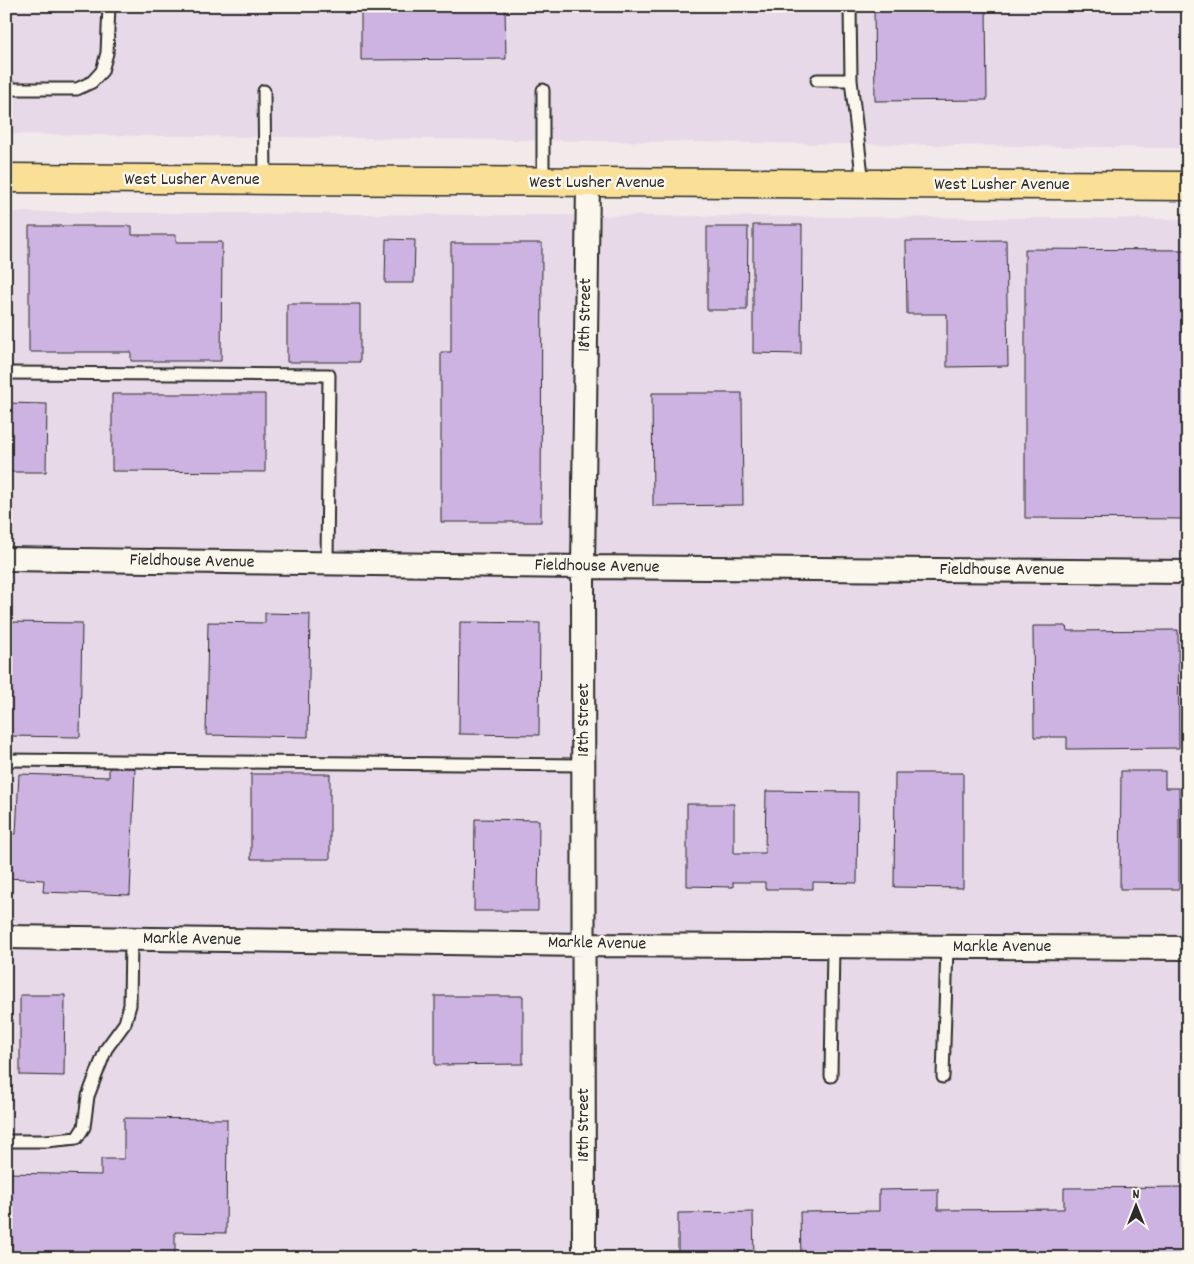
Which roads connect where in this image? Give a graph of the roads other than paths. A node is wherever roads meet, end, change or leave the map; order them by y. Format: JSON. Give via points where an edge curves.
{"nodes":[{"id":1,"x":109,"y":6,"type":"edge"},
{"id":2,"x":850,"y":6,"type":"edge"},
{"id":3,"x":817,"y":80,"type":"dead end"},
{"id":4,"x":851,"y":80,"type":"junction"},
{"id":5,"x":6,"y":89,"type":"edge"},
{"id":6,"x":543,"y":90,"type":"dead end"},
{"id":7,"x":264,"y":91,"type":"dead end"},
{"id":8,"x":6,"y":178,"type":"edge"},
{"id":9,"x":265,"y":180,"type":"junction"},
{"id":10,"x":543,"y":183,"type":"junction"},
{"id":11,"x":588,"y":183,"type":"junction"},
{"id":12,"x":863,"y":184,"type":"junction"},
{"id":13,"x":1188,"y":186,"type":"edge"},
{"id":14,"x":6,"y":373,"type":"edge"},
{"id":15,"x":6,"y":559,"type":"edge"},
{"id":16,"x":328,"y":564,"type":"junction"},
{"id":17,"x":584,"y":567,"type":"junction"},
{"id":18,"x":1188,"y":572,"type":"edge"},
{"id":19,"x":6,"y":760,"type":"edge"},
{"id":20,"x":584,"y":765,"type":"junction"},
{"id":21,"x":6,"y":937,"type":"edge"},
{"id":22,"x":131,"y":939,"type":"junction"},
{"id":23,"x":584,"y":944,"type":"junction"},
{"id":24,"x":833,"y":946,"type":"junction"},
{"id":25,"x":947,"y":947,"type":"junction"},
{"id":26,"x":1188,"y":948,"type":"edge"},
{"id":27,"x":831,"y":1076,"type":"dead end"},
{"id":28,"x":943,"y":1077,"type":"dead end"},
{"id":29,"x":6,"y":1141,"type":"edge"},
{"id":30,"x":584,"y":1258,"type":"edge"}],
"edges":[{"from":1,"to":5,"type":"lane","via":[[107,53],[102,71],[92,82],[77,89]]},
{"from":2,"to":4,"type":"lane"},
{"from":3,"to":4,"type":"lane"},
{"from":4,"to":12,"type":"lane"},
{"from":6,"to":10,"type":"lane"},
{"from":7,"to":9,"type":"lane"},
{"from":8,"to":9,"type":"main road","name":"West Lusher Avenue"},
{"from":9,"to":10,"type":"main road","name":"West Lusher Avenue"},
{"from":10,"to":11,"type":"main road","name":"West Lusher Avenue"},
{"from":11,"to":12,"type":"main road","name":"West Lusher Avenue"},
{"from":11,"to":17,"type":"street","name":"18th Street"},
{"from":12,"to":13,"type":"main road","name":"West Lusher Avenue"},
{"from":14,"to":16,"type":"lane","via":[[329,375]]},
{"from":15,"to":16,"type":"street","name":"Fieldhouse Avenue"},
{"from":16,"to":17,"type":"street","name":"Fieldhouse Avenue"},
{"from":17,"to":18,"type":"street","name":"Fieldhouse Avenue"},
{"from":17,"to":20,"type":"street","name":"18th Street"},
{"from":19,"to":20,"type":"lane"},
{"from":20,"to":23,"type":"street","name":"18th Street"},
{"from":21,"to":22,"type":"street","name":"Markle Avenue"},
{"from":22,"to":23,"type":"street","name":"Markle Avenue"},
{"from":22,"to":29,"type":"lane","via":[[130,1005],[125,1023],[106,1049],[88,1096],[84,1127],[77,1138]]},
{"from":23,"to":24,"type":"street","name":"Markle Avenue"},
{"from":23,"to":30,"type":"street","name":"18th Street"},
{"from":24,"to":25,"type":"street","name":"Markle Avenue"},
{"from":24,"to":27,"type":"lane"},
{"from":25,"to":26,"type":"street","name":"Markle Avenue"},
{"from":25,"to":28,"type":"lane"}]}
